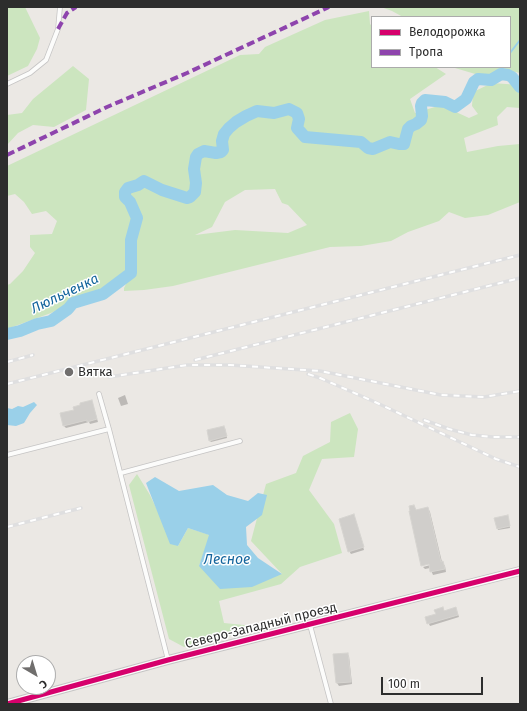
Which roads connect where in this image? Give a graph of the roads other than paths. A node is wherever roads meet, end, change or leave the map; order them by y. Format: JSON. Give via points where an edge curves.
{"nodes":[{"id":1,"x":60,"y":7,"type":"edge"},
{"id":2,"x":7,"y":84,"type":"edge"},
{"id":3,"x":99,"y":394,"type":"dead end"},
{"id":4,"x":109,"y":429,"type":"junction"},
{"id":5,"x":240,"y":441,"type":"dead end"},
{"id":6,"x":7,"y":454,"type":"edge"},
{"id":7,"x":121,"y":473,"type":"junction"},
{"id":8,"x":520,"y":571,"type":"edge"},
{"id":9,"x":310,"y":625,"type":"junction"},
{"id":10,"x":168,"y":660,"type":"junction"},
{"id":11,"x":7,"y":704,"type":"edge"},
{"id":12,"x":331,"y":704,"type":"edge"}],
"edges":[{"from":1,"to":2,"type":"lane","via":[[58,29],[46,60],[30,73]]},
{"from":3,"to":4,"type":"lane"},
{"from":4,"to":6,"type":"lane"},
{"from":4,"to":7,"type":"lane"},
{"from":5,"to":7,"type":"lane"},
{"from":7,"to":10,"type":"lane"},
{"from":8,"to":9,"type":"street","name":"Северо-Западный проезд"},
{"from":9,"to":10,"type":"street","name":"Северо-Западный проезд"},
{"from":9,"to":12,"type":"lane"},
{"from":10,"to":11,"type":"street","name":"Северо-Западный проезд"}]}
